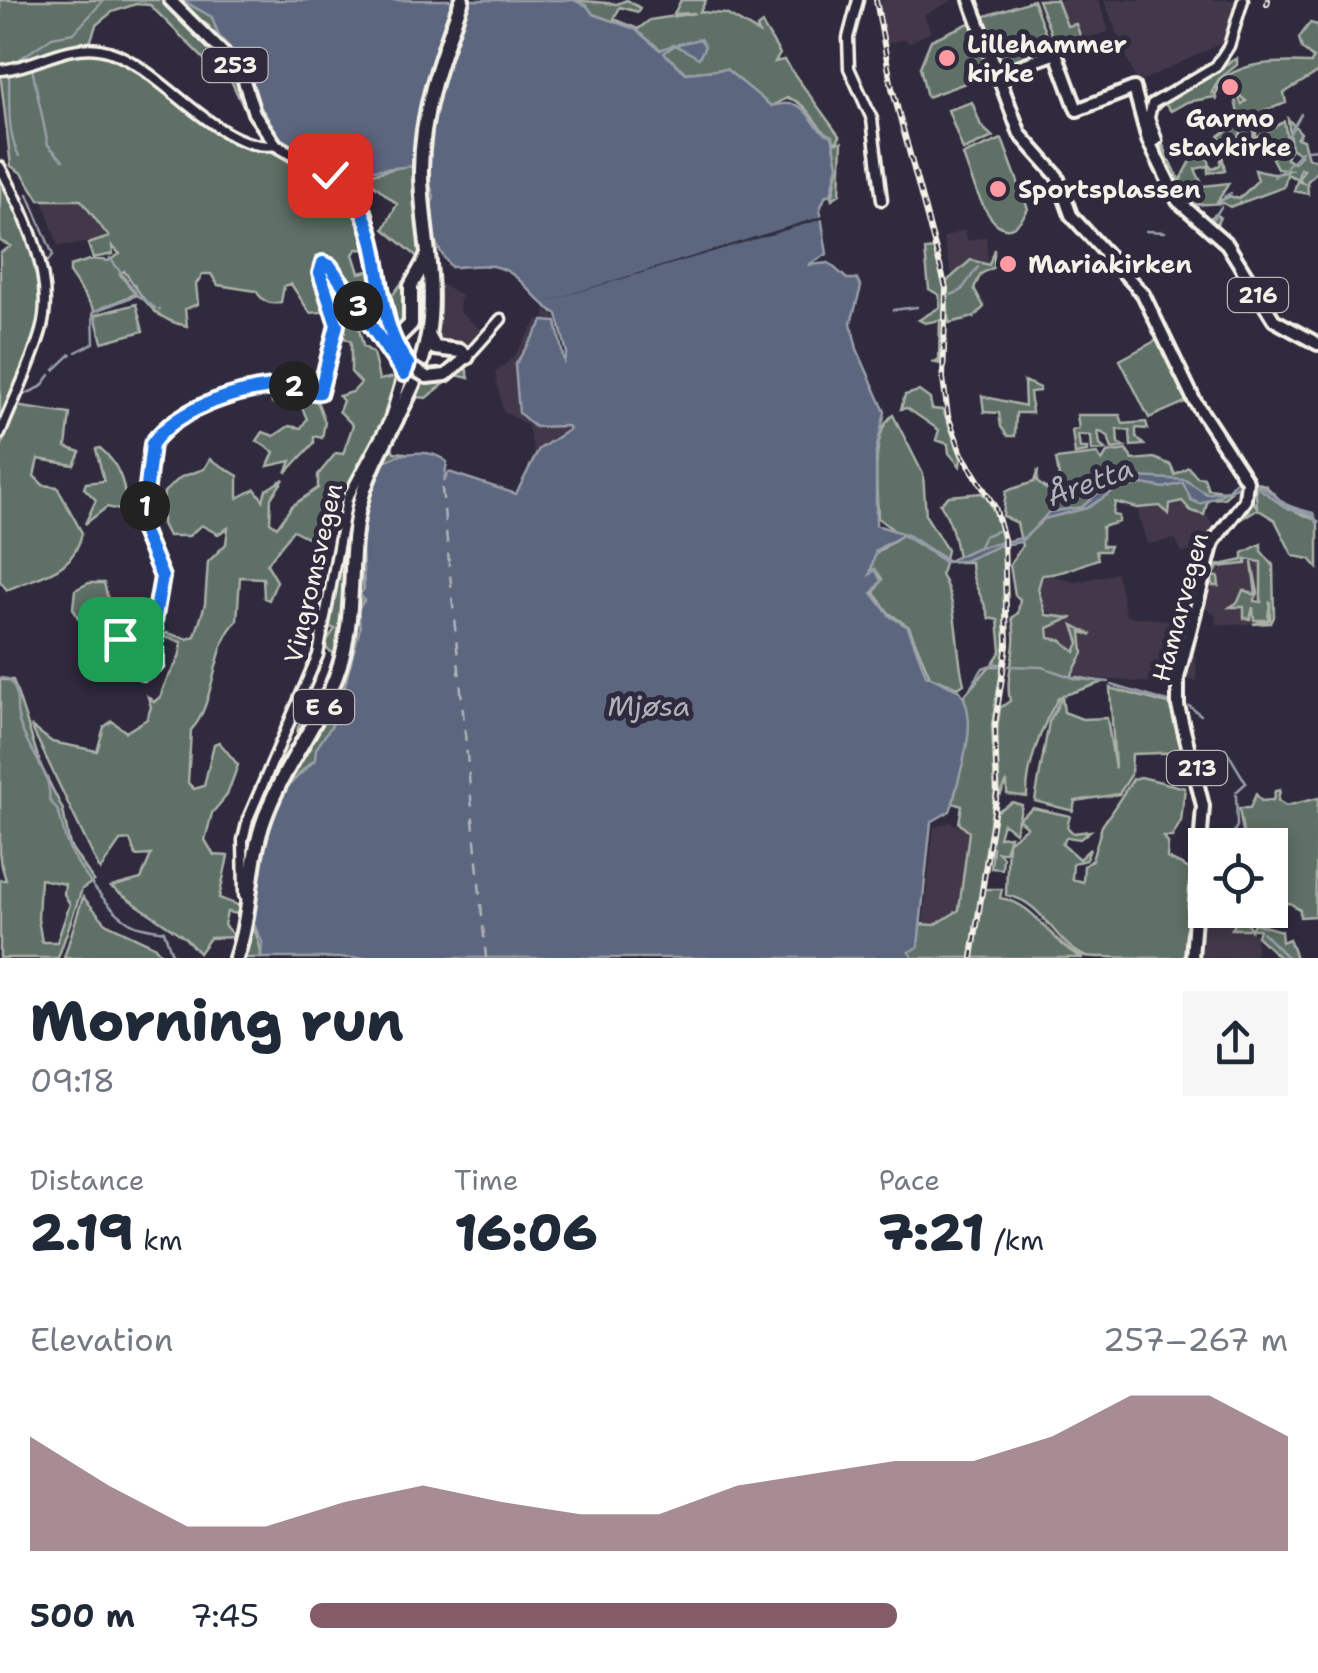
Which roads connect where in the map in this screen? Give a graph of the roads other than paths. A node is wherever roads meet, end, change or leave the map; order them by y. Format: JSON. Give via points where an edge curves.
{"nodes":[{"id":1,"x":170,"y":0,"type":"edge"},
{"id":2,"x":462,"y":0,"type":"edge"},
{"id":3,"x":858,"y":0,"type":"edge"},
{"id":4,"x":970,"y":0,"type":"edge"},
{"id":5,"x":1243,"y":0,"type":"edge"},
{"id":6,"x":0,"y":70,"type":"edge"},
{"id":7,"x":998,"y":74,"type":"junction"},
{"id":8,"x":276,"y":144,"type":"junction"},
{"id":9,"x":1150,"y":145,"type":"junction"},
{"id":10,"x":0,"y":167,"type":"edge"},
{"id":11,"x":882,"y":200,"type":"dead end"},
{"id":12,"x":428,"y":254,"type":"junction"},
{"id":13,"x":413,"y":282,"type":"junction"},
{"id":14,"x":431,"y":292,"type":"junction"},
{"id":15,"x":501,"y":319,"type":"dead end"},
{"id":16,"x":428,"y":335,"type":"junction"},
{"id":17,"x":397,"y":337,"type":"junction"},
{"id":18,"x":1318,"y":344,"type":"edge"},
{"id":19,"x":458,"y":354,"type":"junction"},
{"id":20,"x":414,"y":369,"type":"junction"},
{"id":21,"x":0,"y":434,"type":"edge"},
{"id":22,"x":120,"y":639,"type":"dead end"},
{"id":23,"x":233,"y":958,"type":"edge"},
{"id":24,"x":1192,"y":958,"type":"edge"}],
"edges":[{"from":1,"to":8,"type":"main road","number":"253","via":[[241,71],[256,116]]},
{"from":2,"to":12,"type":"highway","number":"E 6","via":[[428,104],[421,170]]},
{"from":3,"to":11,"type":"main road","via":[[849,68],[872,120]]},
{"from":4,"to":7,"type":"main road","number":"213"},
{"from":5,"to":9,"type":"main road","via":[[1216,66],[1152,104],[1149,118],[1157,136]]},
{"from":6,"to":8,"type":"main road","via":[[45,56],[102,50],[228,130]]},
{"from":7,"to":9,"type":"main road","number":"216","via":[[1056,53],[1077,110],[1134,88]]},
{"from":7,"to":24,"type":"main road","name":"Hamarvegen","number":"213","via":[[1020,134],[1057,176],[1071,215],[1145,299],[1191,394],[1248,486],[1242,506],[1213,542],[1178,678],[1179,714],[1203,798]]},
{"from":8,"to":17,"type":"main road","number":"253","via":[[338,181],[366,214]]},
{"from":9,"to":18,"type":"main road","number":"216","via":[[1185,210],[1231,250],[1274,320]]},
{"from":10,"to":21,"type":"main road","via":[[39,262],[44,297],[40,336]]},
{"from":12,"to":13,"type":"highway"},
{"from":12,"to":14,"type":"highway","number":"E 6"},
{"from":13,"to":14,"type":"highway","via":[[423,280]]},
{"from":13,"to":17,"type":"highway","via":[[412,317]]},
{"from":14,"to":16,"type":"highway","number":"E 6"},
{"from":15,"to":19,"type":"main road"},
{"from":16,"to":19,"type":"highway","via":[[434,347]]},
{"from":16,"to":20,"type":"highway","number":"E 6"},
{"from":17,"to":20,"type":"main road","number":"253"},
{"from":19,"to":20,"type":"highway"},
{"from":19,"to":20,"type":"main road","via":[[446,375]]},
{"from":20,"to":22,"type":"main road","via":[[323,263],[320,273],[337,325],[320,392],[287,386],[232,395],[152,444],[142,529],[162,577],[156,664],[143,672]]},
{"from":20,"to":23,"type":"highway","number":"E 6","via":[[365,485],[343,656],[322,712],[266,813]]},
{"from":20,"to":23,"type":"main road","name":"Vingromsvegen","via":[[347,500],[317,658],[245,828]]}]}
